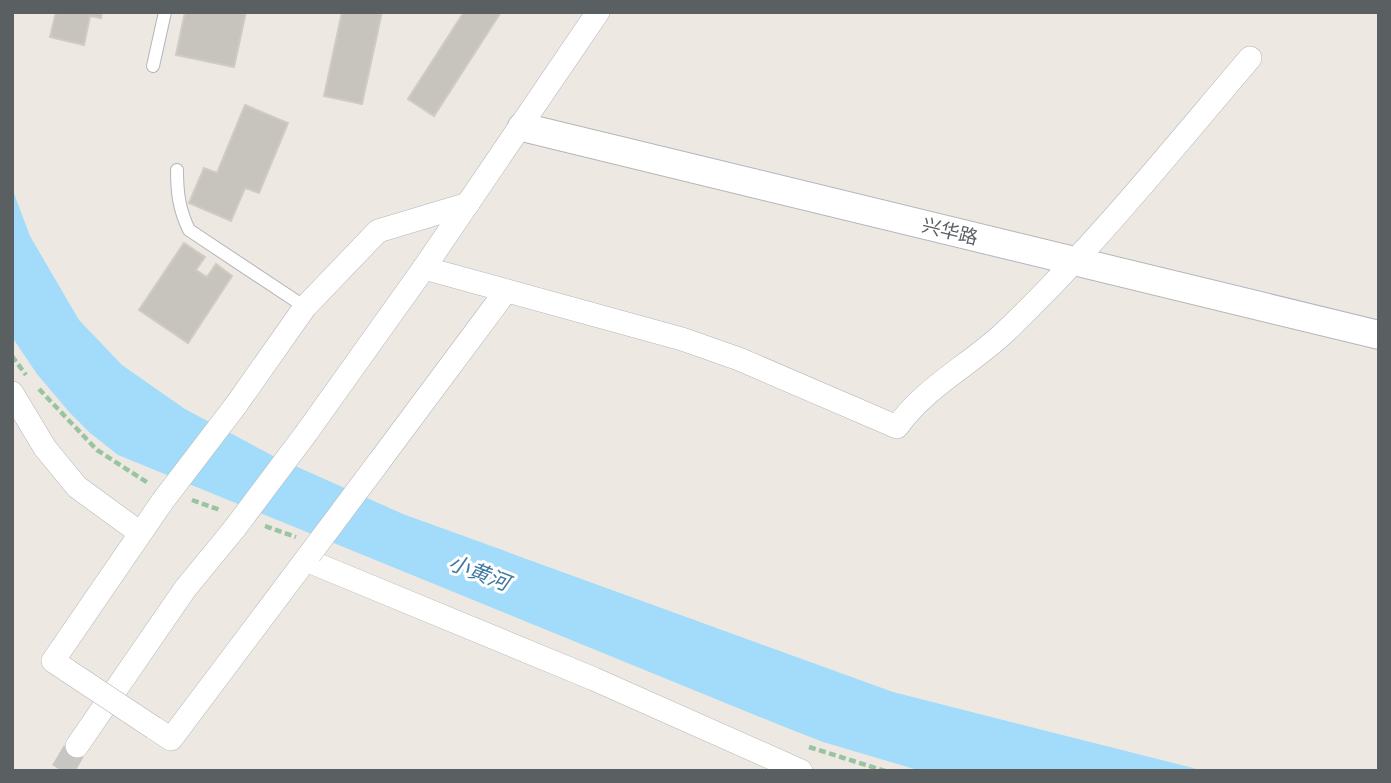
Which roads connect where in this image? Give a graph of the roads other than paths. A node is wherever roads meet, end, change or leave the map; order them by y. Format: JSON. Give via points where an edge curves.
{"nodes":[{"id":1,"x":165,"y":12,"type":"edge"},
{"id":2,"x":592,"y":21,"type":"edge"},
{"id":3,"x":1250,"y":58,"type":"dead end"},
{"id":4,"x":153,"y":66,"type":"dead end"},
{"id":5,"x":522,"y":127,"type":"junction"},
{"id":6,"x":177,"y":170,"type":"dead end"},
{"id":7,"x":468,"y":204,"type":"junction"},
{"id":8,"x":1074,"y":261,"type":"junction"},
{"id":9,"x":424,"y":268,"type":"junction"},
{"id":10,"x":506,"y":290,"type":"junction"},
{"id":11,"x":304,"y":307,"type":"junction"},
{"id":12,"x":1379,"y":335,"type":"edge"},
{"id":13,"x":12,"y":393,"type":"edge"},
{"id":14,"x":140,"y":533,"type":"junction"},
{"id":15,"x":308,"y":557,"type":"junction"},
{"id":16,"x":77,"y":746,"type":"tunnel mouth"},
{"id":17,"x":801,"y":771,"type":"edge"}],
"edges":[{"from":1,"to":4,"type":"lane"},
{"from":2,"to":5,"type":"street"},
{"from":3,"to":8,"type":"street"},
{"from":5,"to":7,"type":"street"},
{"from":5,"to":8,"type":"street","name":"兴华路"},
{"from":6,"to":11,"type":"lane","via":[[179,211],[189,230]]},
{"from":7,"to":9,"type":"street"},
{"from":7,"to":11,"type":"street","via":[[377,231]]},
{"from":8,"to":10,"type":"street","via":[[1003,334],[923,397],[897,427],[738,359]]},
{"from":8,"to":12,"type":"street","name":"兴华路"},
{"from":9,"to":10,"type":"street"},
{"from":9,"to":16,"type":"street","bridge":true,"via":[[307,432],[185,589]]},
{"from":10,"to":15,"type":"street","bridge":true},
{"from":11,"to":14,"type":"street","bridge":true},
{"from":13,"to":14,"type":"street","via":[[45,448],[77,487]]},
{"from":14,"to":15,"type":"street","bridge":true,"via":[[53,661],[172,739]]},
{"from":15,"to":17,"type":"street"}]}
